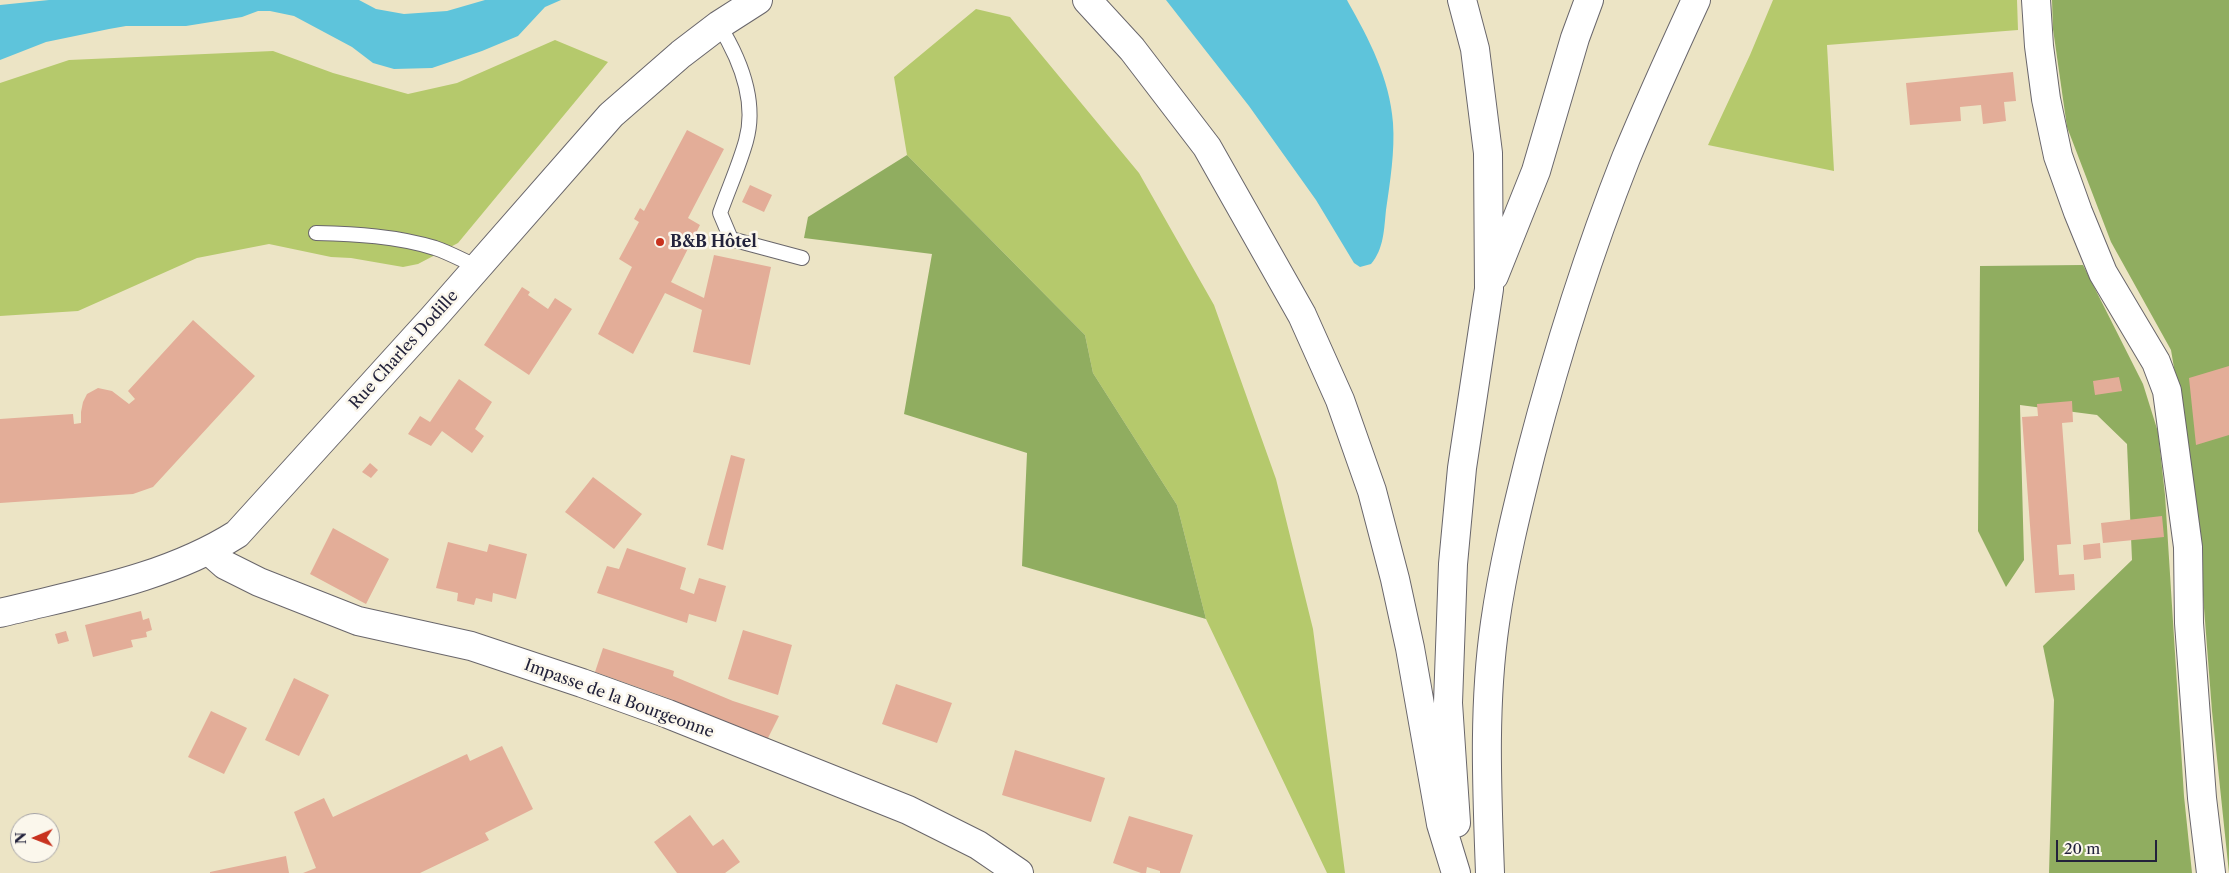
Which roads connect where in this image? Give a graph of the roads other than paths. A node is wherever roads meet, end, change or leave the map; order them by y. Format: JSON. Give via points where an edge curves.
{"nodes":[{"id":1,"x":758,"y":0,"type":"edge"},
{"id":2,"x":1087,"y":0,"type":"edge"},
{"id":3,"x":1462,"y":0,"type":"edge"},
{"id":4,"x":1589,"y":0,"type":"edge"},
{"id":5,"x":1696,"y":0,"type":"edge"},
{"id":6,"x":2036,"y":0,"type":"edge"},
{"id":7,"x":719,"y":25,"type":"junction"},
{"id":8,"x":316,"y":233,"type":"dead end"},
{"id":9,"x":802,"y":258,"type":"dead end"},
{"id":10,"x":478,"y":267,"type":"junction"},
{"id":11,"x":1489,"y":289,"type":"junction"},
{"id":12,"x":209,"y":551,"type":"junction"},
{"id":13,"x":0,"y":614,"type":"edge"},
{"id":14,"x":1020,"y":873,"type":"edge"},
{"id":15,"x":1456,"y":873,"type":"edge"},
{"id":16,"x":1462,"y":873,"type":"edge"},
{"id":17,"x":1490,"y":873,"type":"edge"},
{"id":18,"x":2210,"y":873,"type":"edge"}],
"edges":[{"from":1,"to":7,"type":"main road","name":"Rue Charles Dodille"},
{"from":2,"to":15,"type":"main road","via":[[1132,49],[1207,147],[1302,315],[1340,400],[1372,491],[1395,578],[1441,824]]},
{"from":3,"to":11,"type":"main road","via":[[1475,49],[1488,153]]},
{"from":4,"to":11,"type":"main road","via":[[1536,171]]},
{"from":5,"to":17,"type":"main road","via":[[1626,160],[1600,231],[1547,391],[1521,493],[1496,614],[1489,679],[1486,740]]},
{"from":6,"to":18,"type":"main road","via":[[2046,99],[2058,156],[2104,273],[2156,362],[2167,391],[2188,546],[2189,623]]},
{"from":7,"to":9,"type":"lane","via":[[743,76],[750,108],[746,140],[720,213],[731,239]]},
{"from":7,"to":10,"type":"main road","name":"Rue Charles Dodille","via":[[611,115]]},
{"from":8,"to":10,"type":"lane","via":[[376,235],[400,240],[436,249]]},
{"from":10,"to":12,"type":"main road","name":"Rue Charles Dodille","via":[[260,510],[237,534]]},
{"from":11,"to":16,"type":"main road","via":[[1463,459],[1452,564],[1448,703]]},
{"from":12,"to":13,"type":"main road","name":"Rue Charles Dodille","via":[[169,569]]},
{"from":12,"to":14,"type":"main road","name":"Impasse de la Bourgeonne","via":[[225,565],[259,582],[358,621],[470,646],[668,714],[908,810],[978,845]]}]}
